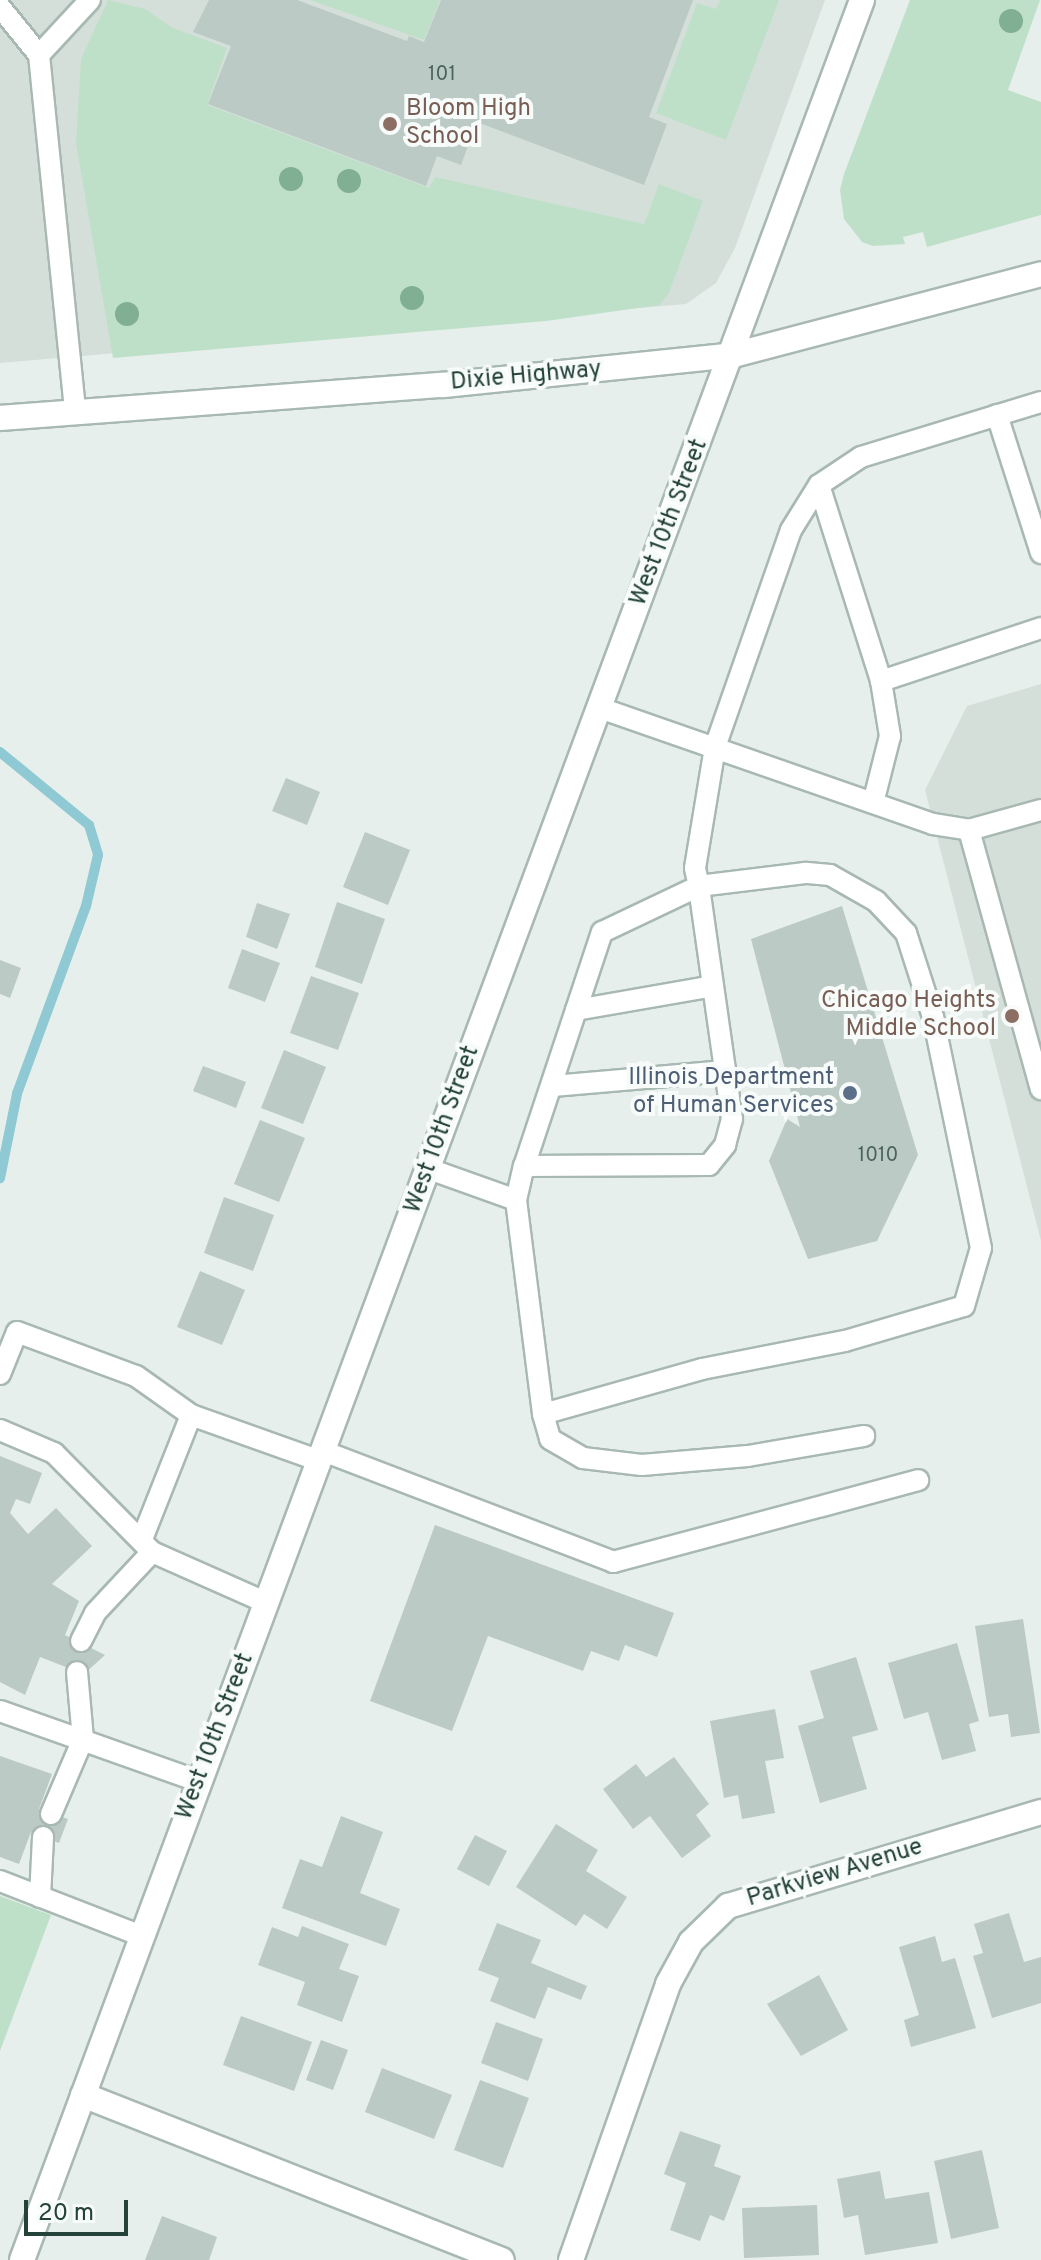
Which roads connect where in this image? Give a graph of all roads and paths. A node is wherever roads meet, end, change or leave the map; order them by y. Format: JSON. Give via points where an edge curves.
{"nodes":[{"id":1,"x":90,"y":0,"type":"edge"},
{"id":2,"x":862,"y":0,"type":"edge"},
{"id":3,"x":0,"y":7,"type":"edge"},
{"id":4,"x":39,"y":55,"type":"junction"},
{"id":5,"x":1041,"y":274,"type":"edge"},
{"id":6,"x":733,"y":355,"type":"junction"},
{"id":7,"x":1041,"y":402,"type":"edge"},
{"id":8,"x":75,"y":411,"type":"junction"},
{"id":9,"x":997,"y":415,"type":"junction"},
{"id":10,"x":0,"y":418,"type":"edge"},
{"id":11,"x":819,"y":485,"type":"junction"},
{"id":12,"x":1041,"y":553,"type":"edge"},
{"id":13,"x":1041,"y":628,"type":"edge"},
{"id":14,"x":881,"y":681,"type":"junction"},
{"id":15,"x":600,"y":708,"type":"junction"},
{"id":16,"x":715,"y":747,"type":"junction"},
{"id":17,"x":873,"y":803,"type":"junction"},
{"id":18,"x":1041,"y":810,"type":"edge"},
{"id":19,"x":969,"y":830,"type":"junction"},
{"id":20,"x":699,"y":886,"type":"junction"},
{"id":21,"x":713,"y":986,"type":"junction"},
{"id":22,"x":576,"y":1010,"type":"junction"},
{"id":23,"x":725,"y":1071,"type":"junction"},
{"id":24,"x":553,"y":1086,"type":"junction"},
{"id":25,"x":1041,"y":1089,"type":"edge"},
{"id":26,"x":524,"y":1166,"type":"junction"},
{"id":27,"x":429,"y":1169,"type":"junction"},
{"id":28,"x":516,"y":1200,"type":"junction"},
{"id":29,"x":0,"y":1374,"type":"edge"},
{"id":30,"x":543,"y":1414,"type":"junction"},
{"id":31,"x":191,"y":1415,"type":"junction"},
{"id":32,"x":0,"y":1430,"type":"edge"},
{"id":33,"x":864,"y":1436,"type":"dead end"},
{"id":34,"x":322,"y":1456,"type":"junction"},
{"id":35,"x":918,"y":1480,"type":"dead end"},
{"id":36,"x":147,"y":1546,"type":"junction"},
{"id":37,"x":267,"y":1603,"type":"junction"},
{"id":38,"x":81,"y":1641,"type":"dead end"},
{"id":39,"x":77,"y":1672,"type":"dead end"},
{"id":40,"x":0,"y":1711,"type":"edge"},
{"id":41,"x":83,"y":1739,"type":"junction"},
{"id":42,"x":200,"y":1782,"type":"junction"},
{"id":43,"x":1041,"y":1812,"type":"edge"},
{"id":44,"x":51,"y":1814,"type":"dead end"},
{"id":45,"x":43,"y":1837,"type":"dead end"},
{"id":46,"x":0,"y":1881,"type":"edge"},
{"id":47,"x":40,"y":1897,"type":"junction"},
{"id":48,"x":142,"y":1936,"type":"junction"},
{"id":49,"x":83,"y":2095,"type":"junction"},
{"id":50,"x":22,"y":2260,"type":"edge"},
{"id":51,"x":502,"y":2260,"type":"edge"},
{"id":52,"x":571,"y":2260,"type":"edge"}],
"edges":[{"from":1,"to":4,"type":"lane"},
{"from":2,"to":6,"type":"street","name":"West 10th Street"},
{"from":3,"to":4,"type":"lane"},
{"from":4,"to":8,"type":"lane"},
{"from":5,"to":6,"type":"street","name":"Dixie Highway"},
{"from":6,"to":8,"type":"street","name":"Dixie Highway","via":[[444,385]]},
{"from":6,"to":15,"type":"street","name":"West 10th Street"},
{"from":7,"to":9,"type":"lane"},
{"from":8,"to":10,"type":"street","name":"Dixie Highway"},
{"from":9,"to":11,"type":"lane","via":[[861,457]]},
{"from":9,"to":12,"type":"lane"},
{"from":11,"to":14,"type":"lane"},
{"from":11,"to":16,"type":"lane","via":[[791,530]]},
{"from":13,"to":14,"type":"lane"},
{"from":14,"to":17,"type":"lane","via":[[890,736]]},
{"from":15,"to":16,"type":"lane"},
{"from":15,"to":27,"type":"street","name":"West 10th Street"},
{"from":16,"to":17,"type":"lane"},
{"from":16,"to":20,"type":"lane","via":[[695,868]]},
{"from":17,"to":19,"type":"lane"},
{"from":18,"to":19,"type":"lane"},
{"from":19,"to":25,"type":"lane"},
{"from":20,"to":21,"type":"lane"},
{"from":20,"to":22,"type":"lane","via":[[602,932]]},
{"from":20,"to":30,"type":"lane","via":[[805,873],[830,875],[876,901],[906,933],[933,1017],[981,1248],[964,1306],[845,1341],[702,1369]]},
{"from":21,"to":22,"type":"lane"},
{"from":21,"to":23,"type":"lane"},
{"from":22,"to":24,"type":"lane"},
{"from":23,"to":24,"type":"lane"},
{"from":23,"to":26,"type":"lane","via":[[732,1119],[725,1145],[709,1165]]},
{"from":24,"to":26,"type":"lane"},
{"from":26,"to":28,"type":"lane"},
{"from":27,"to":28,"type":"lane"},
{"from":27,"to":34,"type":"street","name":"West 10th Street"},
{"from":28,"to":30,"type":"lane"},
{"from":29,"to":31,"type":"lane","via":[[17,1332],[136,1376]]},
{"from":30,"to":33,"type":"lane","via":[[550,1439],[583,1458],[642,1465],[748,1456]]},
{"from":31,"to":34,"type":"lane"},
{"from":31,"to":36,"type":"lane"},
{"from":32,"to":36,"type":"lane","via":[[54,1453]]},
{"from":34,"to":35,"type":"lane","via":[[613,1562]]},
{"from":34,"to":37,"type":"street","name":"West 10th Street"},
{"from":36,"to":37,"type":"lane"},
{"from":36,"to":38,"type":"lane","via":[[95,1613]]},
{"from":37,"to":42,"type":"street","name":"West 10th Street"},
{"from":39,"to":41,"type":"lane"},
{"from":40,"to":41,"type":"lane"},
{"from":41,"to":42,"type":"lane"},
{"from":41,"to":44,"type":"lane"},
{"from":42,"to":48,"type":"street","name":"West 10th Street"},
{"from":43,"to":52,"type":"street","name":"Parkview Avenue","via":[[728,1906],[691,1942],[668,1984]]},
{"from":45,"to":47,"type":"lane"},
{"from":46,"to":47,"type":"lane"},
{"from":47,"to":48,"type":"lane"},
{"from":48,"to":49,"type":"street","name":"West 10th Street"},
{"from":49,"to":50,"type":"street","name":"West 10th Street"},
{"from":49,"to":51,"type":"street"}]}
